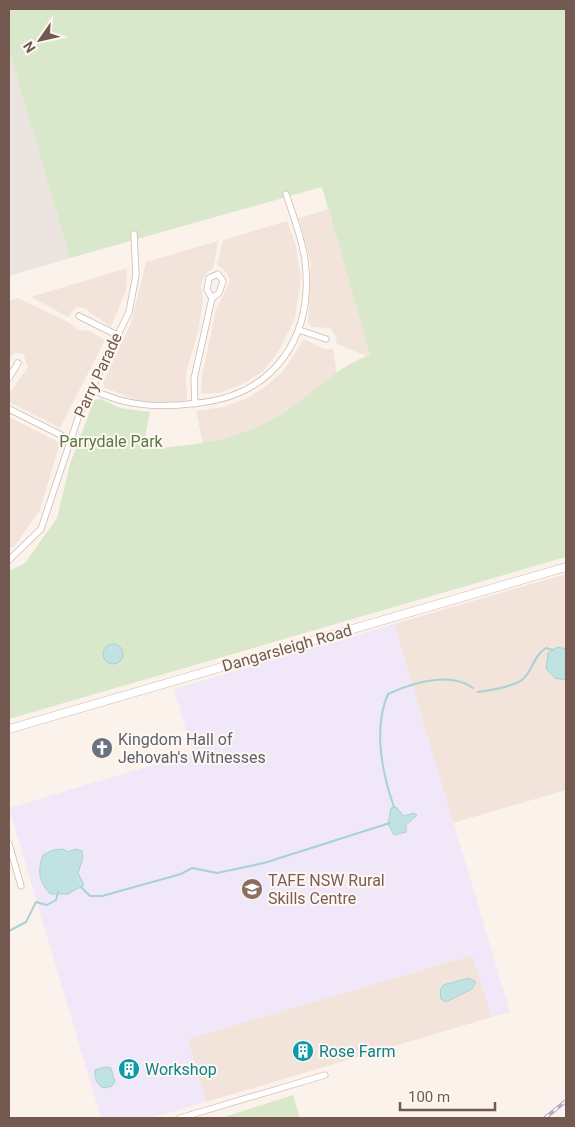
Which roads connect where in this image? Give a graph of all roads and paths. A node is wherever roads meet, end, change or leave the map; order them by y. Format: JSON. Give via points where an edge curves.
{"nodes":[{"id":1,"x":286,"y":194,"type":"dead end"},
{"id":2,"x":134,"y":234,"type":"dead end"},
{"id":3,"x":212,"y":298,"type":"dead end"},
{"id":4,"x":79,"y":316,"type":"dead end"},
{"id":5,"x":299,"y":330,"type":"junction"},
{"id":6,"x":117,"y":335,"type":"junction"},
{"id":7,"x":326,"y":339,"type":"dead end"},
{"id":8,"x":18,"y":363,"type":"dead end"},
{"id":9,"x":9,"y":378,"type":"edge"},
{"id":10,"x":91,"y":389,"type":"junction"},
{"id":11,"x":195,"y":404,"type":"junction"},
{"id":12,"x":9,"y":409,"type":"edge"},
{"id":13,"x":69,"y":439,"type":"junction"},
{"id":14,"x":9,"y":560,"type":"edge"},
{"id":15,"x":566,"y":567,"type":"edge"},
{"id":16,"x":9,"y":729,"type":"edge"},
{"id":17,"x":9,"y":844,"type":"edge"},
{"id":18,"x":21,"y":886,"type":"dead end"},
{"id":19,"x":325,"y":1075,"type":"dead end"},
{"id":20,"x":180,"y":1118,"type":"edge"}],
"edges":[{"from":1,"to":5,"type":"street","via":[[304,260],[306,287]]},
{"from":2,"to":6,"type":"street","name":"Parry Parade","via":[[134,293]]},
{"from":3,"to":11,"type":"street","via":[[194,379]]},
{"from":4,"to":6,"type":"street"},
{"from":5,"to":7,"type":"street"},
{"from":5,"to":11,"type":"street","via":[[279,363],[261,382],[238,395]]},
{"from":6,"to":10,"type":"street","name":"Parry Parade"},
{"from":8,"to":9,"type":"street"},
{"from":10,"to":11,"type":"street","via":[[147,407]]},
{"from":10,"to":13,"type":"street","name":"Parry Parade"},
{"from":12,"to":13,"type":"street"},
{"from":13,"to":14,"type":"street","name":"Parry Parade","via":[[42,529]]},
{"from":15,"to":16,"type":"street","name":"Dangarsleigh Road"},
{"from":17,"to":18,"type":"street"},
{"from":19,"to":20,"type":"street"}]}
